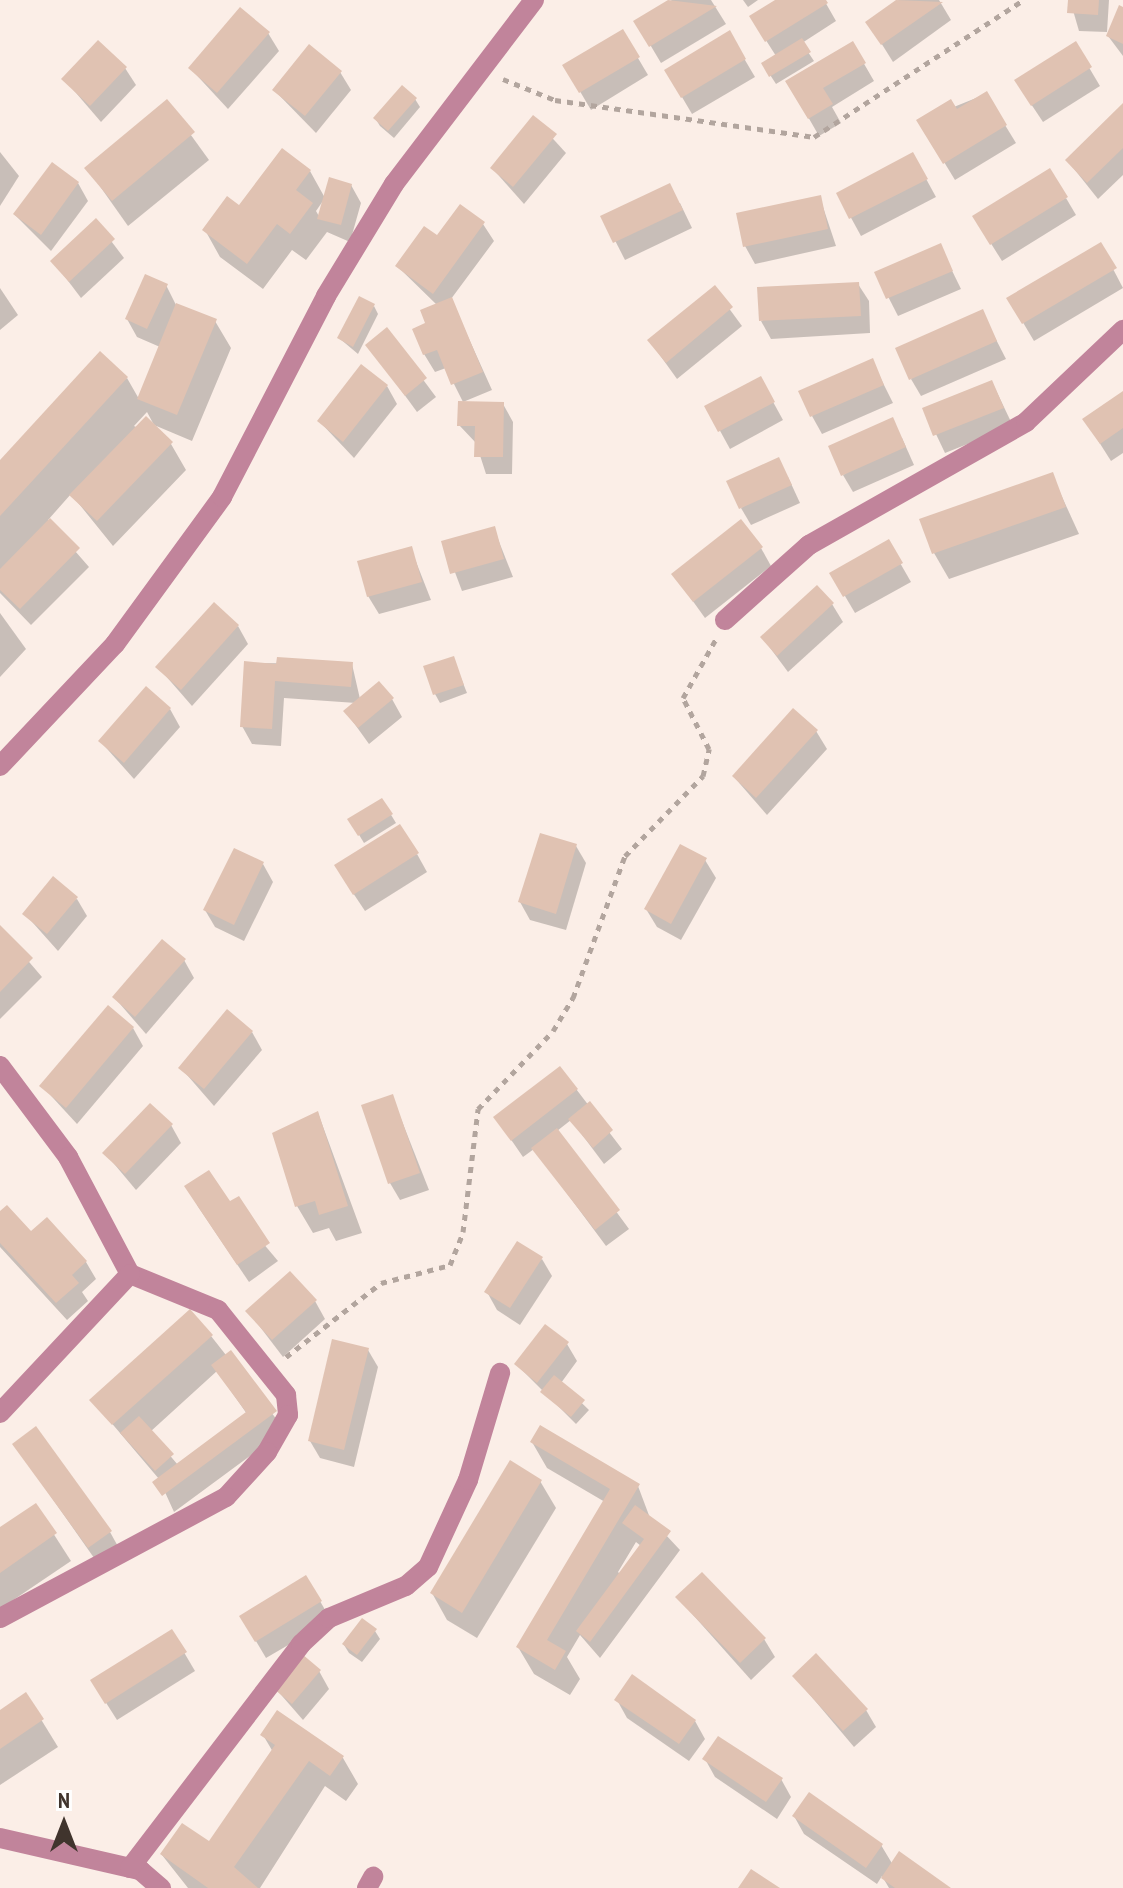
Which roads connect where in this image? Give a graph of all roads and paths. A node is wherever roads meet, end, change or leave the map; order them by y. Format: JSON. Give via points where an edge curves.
{"nodes":[{"id":1,"x":534,"y":0,"type":"edge"},
{"id":2,"x":1023,"y":0,"type":"edge"},
{"id":3,"x":480,"y":70,"type":"junction"},
{"id":4,"x":1123,"y":330,"type":"edge"},
{"id":5,"x":725,"y":620,"type":"joint"},
{"id":6,"x":0,"y":766,"type":"edge"},
{"id":7,"x":0,"y":1066,"type":"edge"},
{"id":8,"x":130,"y":1274,"type":"junction"},
{"id":9,"x":267,"y":1371,"type":"junction"},
{"id":10,"x":500,"y":1373,"type":"dead end"},
{"id":11,"x":0,"y":1413,"type":"edge"},
{"id":12,"x":0,"y":1618,"type":"edge"},
{"id":13,"x":0,"y":1838,"type":"edge"},
{"id":14,"x":130,"y":1868,"type":"junction"},
{"id":15,"x":161,"y":1888,"type":"edge"}],
"edges":[{"from":1,"to":3,"type":"street"},
{"from":2,"to":3,"type":"path","via":[[814,137],[555,100]]},
{"from":3,"to":6,"type":"street","via":[[394,184],[326,296],[222,497],[115,644]]},
{"from":4,"to":5,"type":"street","via":[[1026,422],[809,545]]},
{"from":5,"to":9,"type":"path","via":[[683,698],[709,749],[703,776],[625,856],[560,1020],[478,1109],[463,1232],[450,1265],[381,1283]]},
{"from":7,"to":8,"type":"street","via":[[68,1157]]},
{"from":8,"to":9,"type":"street","via":[[218,1310]]},
{"from":8,"to":11,"type":"street"},
{"from":9,"to":12,"type":"street","via":[[286,1395],[288,1415],[267,1452],[226,1497]]},
{"from":10,"to":14,"type":"street","via":[[468,1480],[428,1567],[406,1586],[329,1618],[301,1644]]},
{"from":13,"to":14,"type":"street"},
{"from":14,"to":15,"type":"street"}]}
